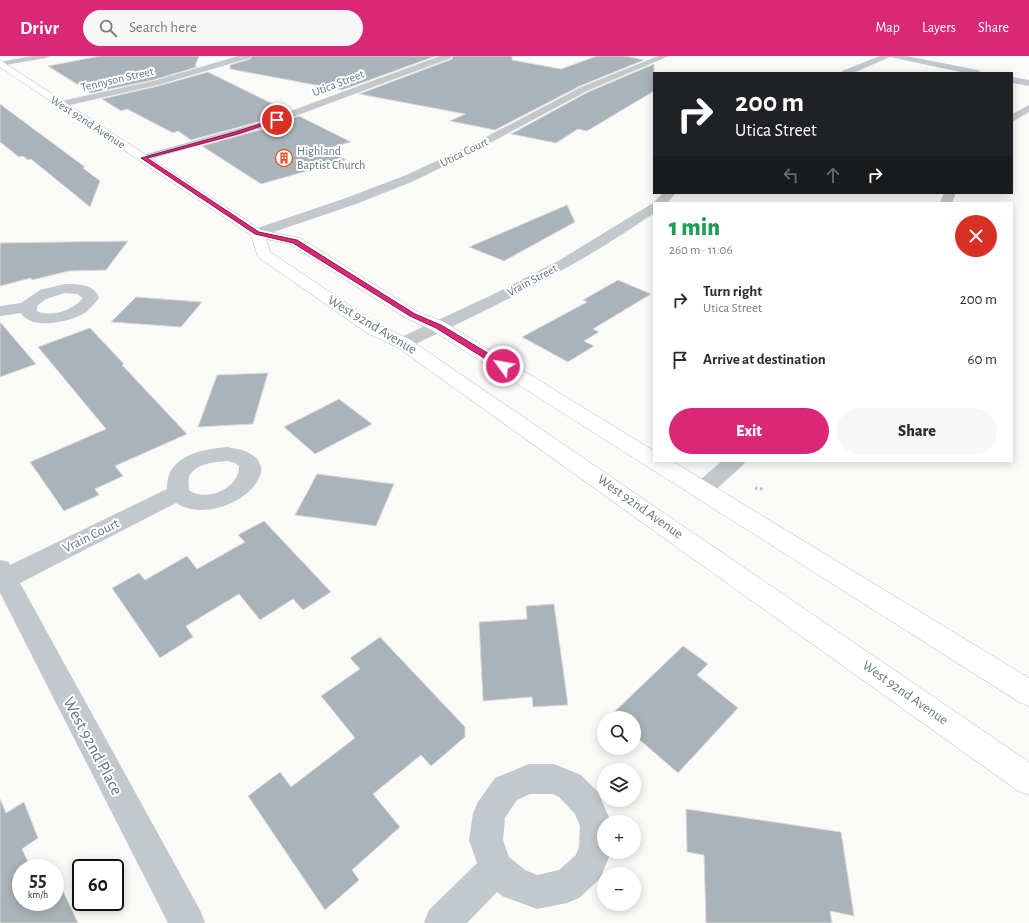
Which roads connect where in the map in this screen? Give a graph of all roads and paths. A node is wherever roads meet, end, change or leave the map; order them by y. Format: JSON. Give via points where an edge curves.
{"nodes":[{"id":1,"x":46,"y":56,"type":"edge"},
{"id":2,"x":248,"y":56,"type":"edge"},
{"id":3,"x":448,"y":56,"type":"edge"},
{"id":4,"x":665,"y":56,"type":"edge"},
{"id":5,"x":887,"y":56,"type":"edge"},
{"id":6,"x":894,"y":56,"type":"edge"},
{"id":7,"x":1,"y":64,"type":"edge"},
{"id":8,"x":847,"y":72,"type":"edge"},
{"id":9,"x":973,"y":72,"type":"edge"},
{"id":10,"x":1013,"y":80,"type":"edge"},
{"id":11,"x":1029,"y":83,"type":"edge"},
{"id":12,"x":61,"y":104,"type":"junction"},
{"id":13,"x":1029,"y":108,"type":"edge"},
{"id":14,"x":1013,"y":118,"type":"edge"},
{"id":15,"x":143,"y":158,"type":"junction"},
{"id":16,"x":669,"y":194,"type":"edge"},
{"id":17,"x":660,"y":202,"type":"edge"},
{"id":18,"x":653,"y":208,"type":"edge"},
{"id":19,"x":257,"y":233,"type":"junction"},
{"id":20,"x":29,"y":305,"type":"dead end"},
{"id":21,"x":0,"y":311,"type":"edge"},
{"id":22,"x":438,"y":326,"type":"junction"},
{"id":23,"x":403,"y":343,"type":"junction"},
{"id":24,"x":653,"y":459,"type":"edge"},
{"id":25,"x":658,"y":462,"type":"edge"},
{"id":26,"x":734,"y":462,"type":"edge"},
{"id":27,"x":755,"y":488,"type":"dead end"},
{"id":28,"x":763,"y":488,"type":"dead end"},
{"id":29,"x":702,"y":490,"type":"junction"},
{"id":30,"x":178,"y":493,"type":"dead end"},
{"id":31,"x":3,"y":574,"type":"edge"},
{"id":32,"x":1029,"y":692,"type":"edge"},
{"id":33,"x":1029,"y":780,"type":"edge"},
{"id":34,"x":496,"y":868,"type":"dead end"},
{"id":35,"x":187,"y":923,"type":"edge"},
{"id":36,"x":442,"y":923,"type":"edge"}],
"edges":[{"from":1,"to":7,"type":"street"},
{"from":2,"to":12,"type":"street","name":"Tennyson Street","via":[[155,83]]},
{"from":3,"to":15,"type":"street","name":"Utica Street","via":[[262,125]]},
{"from":4,"to":19,"type":"street","name":"Utica Court","via":[[589,87],[410,178]]},
{"from":5,"to":8,"type":"street"},
{"from":6,"to":9,"type":"street"},
{"from":7,"to":12,"type":"main road","name":"West 92nd Avenue"},
{"from":10,"to":11,"type":"street"},
{"from":12,"to":15,"type":"main road","name":"West 92nd Avenue"},
{"from":13,"to":14,"type":"street"},
{"from":15,"to":19,"type":"main road","name":"West 92nd Avenue"},
{"from":16,"to":17,"type":"street"},
{"from":18,"to":22,"type":"street","name":"Vrain Street","via":[[586,252],[493,301]]},
{"from":19,"to":22,"type":"main road","name":"West 92nd Avenue","via":[[295,241],[412,315]]},
{"from":19,"to":23,"type":"main road","name":"West 92nd Avenue","via":[[263,254],[373,329]]},
{"from":20,"to":21,"type":"street"},
{"from":22,"to":23,"type":"street","name":"Vrain Street"},
{"from":22,"to":24,"type":"main road","name":"West 92nd Avenue"},
{"from":23,"to":33,"type":"main road","name":"West 92nd Avenue"},
{"from":25,"to":29,"type":"main road","name":"West 92nd Avenue"},
{"from":26,"to":29,"type":"street"},
{"from":27,"to":28,"type":"path"},
{"from":29,"to":32,"type":"main road","name":"West 92nd Avenue"},
{"from":30,"to":31,"type":"street","name":"Vrain Court"},
{"from":31,"to":35,"type":"street","name":"West 92nd Place"},
{"from":34,"to":36,"type":"street"}]}
